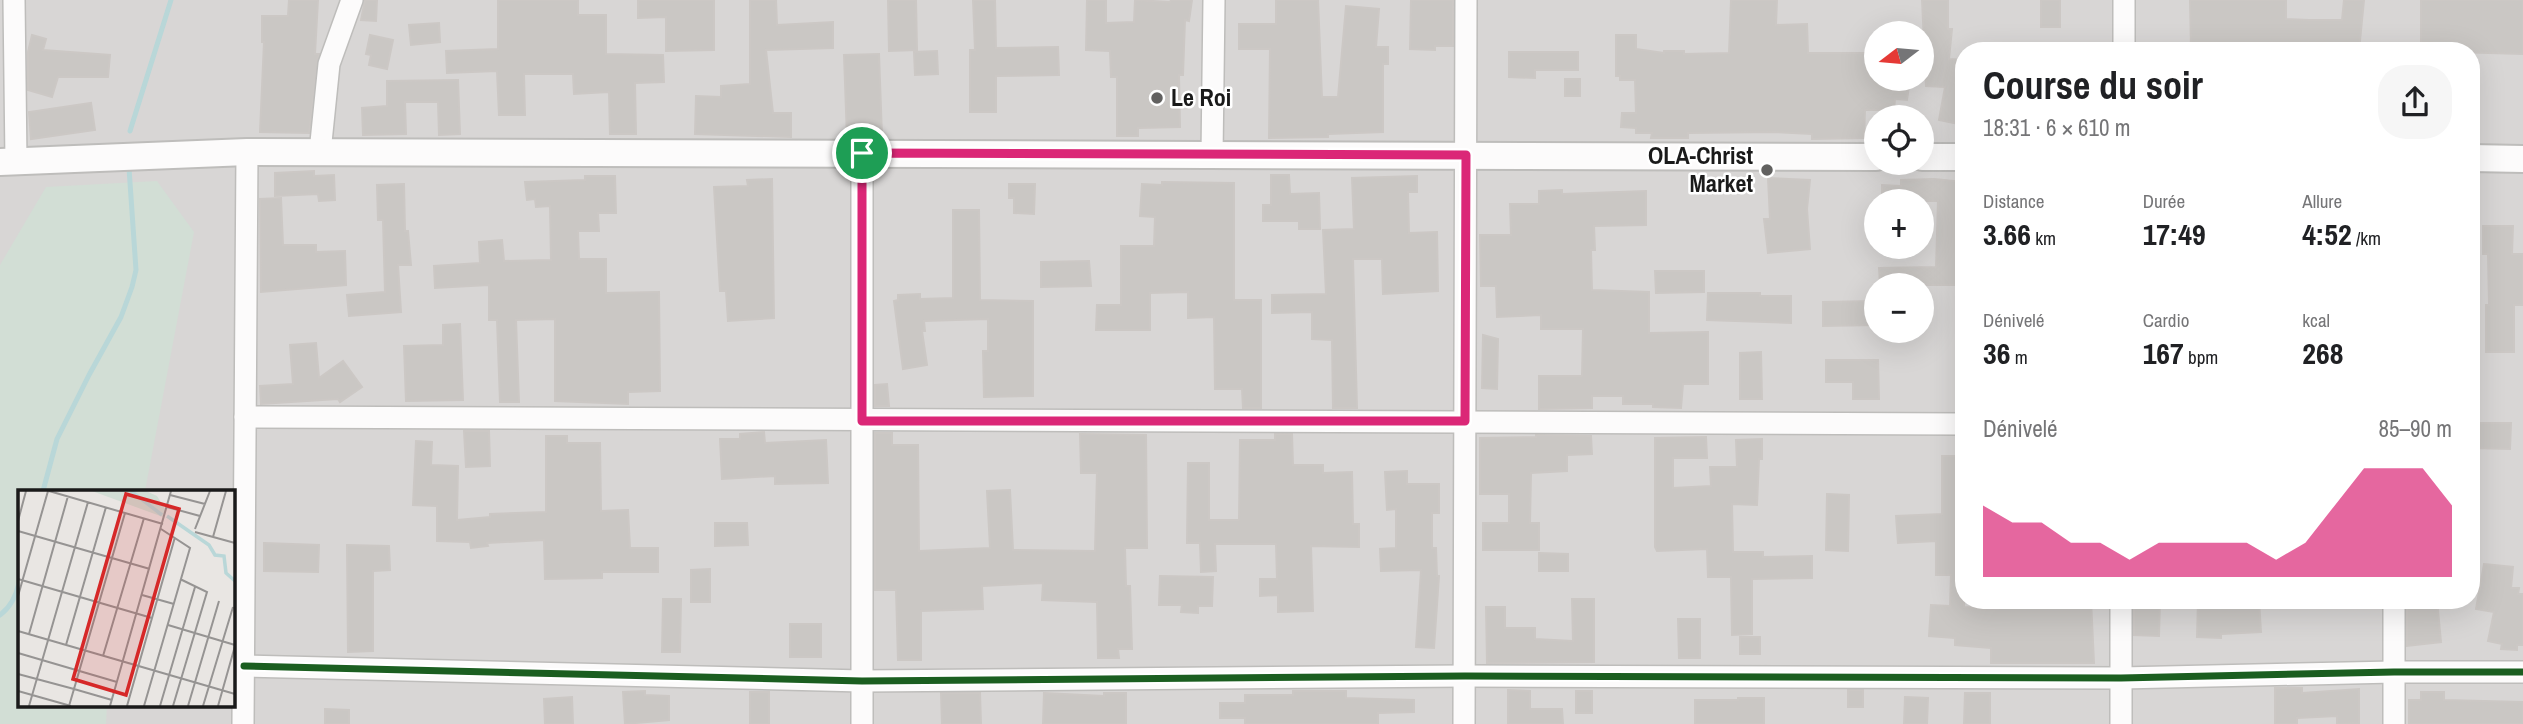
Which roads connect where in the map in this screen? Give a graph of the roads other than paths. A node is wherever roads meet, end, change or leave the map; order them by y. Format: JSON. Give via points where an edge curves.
{"nodes":[{"id":1,"x":14,"y":0,"type":"edge"},
{"id":2,"x":352,"y":0,"type":"edge"},
{"id":3,"x":1214,"y":0,"type":"edge"},
{"id":4,"x":1466,"y":0,"type":"edge"},
{"id":5,"x":2124,"y":0,"type":"edge"},
{"id":6,"x":2123,"y":42,"type":"edge"},
{"id":7,"x":247,"y":152,"type":"junction"},
{"id":8,"x":320,"y":152,"type":"junction"},
{"id":9,"x":862,"y":153,"type":"junction"},
{"id":10,"x":1212,"y":155,"type":"junction"},
{"id":11,"x":1466,"y":155,"type":"junction"},
{"id":12,"x":1864,"y":157,"type":"edge"},
{"id":13,"x":1934,"y":157,"type":"edge"},
{"id":14,"x":1955,"y":157,"type":"edge"},
{"id":15,"x":2480,"y":159,"type":"edge"},
{"id":16,"x":2523,"y":159,"type":"edge"},
{"id":17,"x":8,"y":161,"type":"edge"},
{"id":18,"x":245,"y":417,"type":"junction"},
{"id":19,"x":862,"y":421,"type":"junction"},
{"id":20,"x":1465,"y":421,"type":"junction"},
{"id":21,"x":1955,"y":424,"type":"edge"},
{"id":22,"x":2121,"y":609,"type":"edge"},
{"id":23,"x":2394,"y":609,"type":"edge"},
{"id":24,"x":244,"y":666,"type":"junction"},
{"id":25,"x":2394,"y":672,"type":"junction"},
{"id":26,"x":2523,"y":673,"type":"edge"},
{"id":27,"x":1465,"y":676,"type":"junction"},
{"id":28,"x":2121,"y":678,"type":"junction"},
{"id":29,"x":862,"y":681,"type":"junction"},
{"id":30,"x":243,"y":724,"type":"edge"},
{"id":31,"x":862,"y":724,"type":"edge"},
{"id":32,"x":1464,"y":724,"type":"edge"},
{"id":33,"x":2121,"y":724,"type":"edge"},
{"id":34,"x":2394,"y":724,"type":"edge"}],
"edges":[{"from":1,"to":17,"type":"street"},
{"from":2,"to":8,"type":"street","via":[[329,64]]},
{"from":3,"to":10,"type":"street"},
{"from":4,"to":11,"type":"street"},
{"from":5,"to":6,"type":"street"},
{"from":7,"to":8,"type":"street"},
{"from":7,"to":17,"type":"street"},
{"from":7,"to":18,"type":"street"},
{"from":8,"to":9,"type":"street"},
{"from":9,"to":10,"type":"street"},
{"from":9,"to":19,"type":"street"},
{"from":10,"to":11,"type":"street"},
{"from":11,"to":12,"type":"street"},
{"from":11,"to":20,"type":"street"},
{"from":13,"to":14,"type":"street"},
{"from":15,"to":16,"type":"street"},
{"from":18,"to":19,"type":"street"},
{"from":18,"to":24,"type":"street"},
{"from":19,"to":20,"type":"street"},
{"from":19,"to":29,"type":"street"},
{"from":20,"to":21,"type":"street"},
{"from":20,"to":27,"type":"street"},
{"from":22,"to":28,"type":"street"},
{"from":23,"to":25,"type":"street"},
{"from":24,"to":29,"type":"street"},
{"from":24,"to":30,"type":"street"},
{"from":25,"to":26,"type":"street"},
{"from":25,"to":28,"type":"street"},
{"from":25,"to":34,"type":"street"},
{"from":27,"to":28,"type":"street"},
{"from":27,"to":29,"type":"street"},
{"from":27,"to":32,"type":"street"},
{"from":28,"to":33,"type":"street"},
{"from":29,"to":31,"type":"street"}]}
